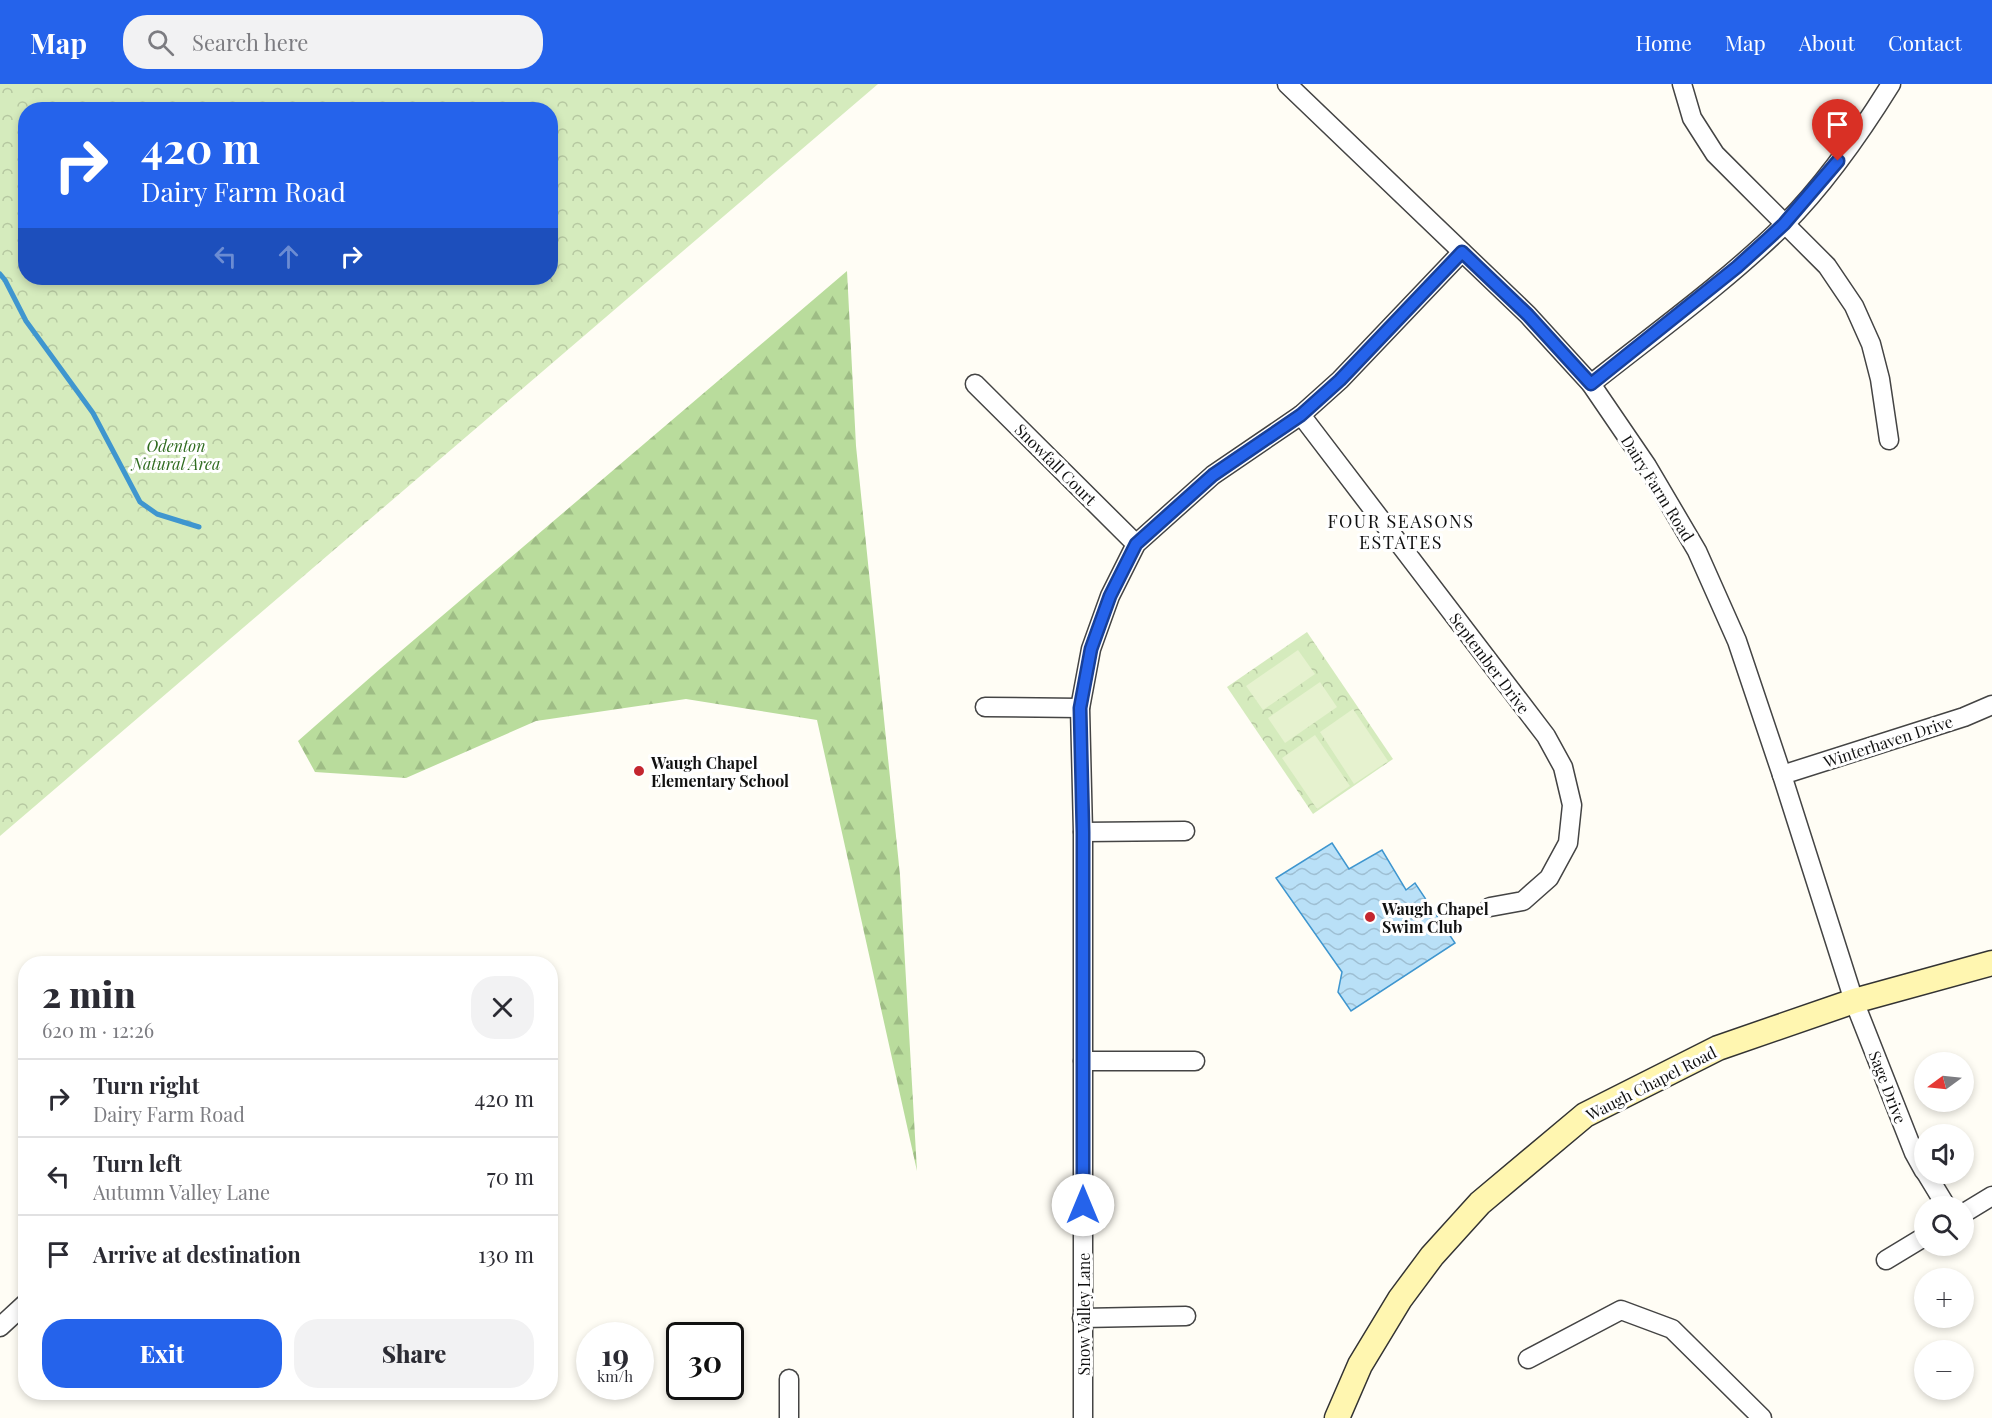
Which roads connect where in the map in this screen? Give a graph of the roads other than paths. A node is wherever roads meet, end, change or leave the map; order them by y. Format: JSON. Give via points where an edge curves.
{"nodes":[{"id":1,"x":1287,"y":84,"type":"edge"},
{"id":2,"x":1682,"y":84,"type":"edge"},
{"id":3,"x":1891,"y":84,"type":"edge"},
{"id":4,"x":1784,"y":224,"type":"junction"},
{"id":5,"x":1462,"y":252,"type":"junction"},
{"id":6,"x":975,"y":384,"type":"dead end"},
{"id":7,"x":1591,"y":384,"type":"junction"},
{"id":8,"x":1301,"y":415,"type":"junction"},
{"id":9,"x":1889,"y":440,"type":"dead end"},
{"id":10,"x":1136,"y":544,"type":"junction"},
{"id":11,"x":1992,"y":705,"type":"edge"},
{"id":12,"x":985,"y":707,"type":"dead end"},
{"id":13,"x":1080,"y":708,"type":"junction"},
{"id":14,"x":1782,"y":775,"type":"junction"},
{"id":15,"x":1185,"y":831,"type":"dead end"},
{"id":16,"x":1083,"y":832,"type":"junction"},
{"id":17,"x":1490,"y":907,"type":"dead end"},
{"id":18,"x":1992,"y":963,"type":"edge"},
{"id":19,"x":1854,"y":1001,"type":"junction"},
{"id":20,"x":1195,"y":1060,"type":"dead end"},
{"id":21,"x":1083,"y":1061,"type":"junction"},
{"id":22,"x":1914,"y":1153,"type":"edge"},
{"id":23,"x":1992,"y":1196,"type":"edge"},
{"id":24,"x":1974,"y":1207,"type":"edge"},
{"id":25,"x":1914,"y":1243,"type":"edge"},
{"id":26,"x":1886,"y":1260,"type":"dead end"},
{"id":27,"x":18,"y":1310,"type":"edge"},
{"id":28,"x":1186,"y":1316,"type":"dead end"},
{"id":29,"x":1082,"y":1318,"type":"junction"},
{"id":30,"x":0,"y":1326,"type":"edge"},
{"id":31,"x":1528,"y":1359,"type":"dead end"},
{"id":32,"x":789,"y":1379,"type":"dead end"},
{"id":33,"x":789,"y":1418,"type":"edge"},
{"id":34,"x":1083,"y":1418,"type":"edge"},
{"id":35,"x":1337,"y":1418,"type":"edge"},
{"id":36,"x":1762,"y":1418,"type":"edge"}],
"edges":[{"from":1,"to":5,"type":"street","name":"Dairy Farm Road"},
{"from":2,"to":4,"type":"street","via":[[1692,118],[1715,154]]},
{"from":3,"to":4,"type":"street","via":[[1862,131]]},
{"from":4,"to":7,"type":"street","via":[[1737,267]]},
{"from":4,"to":9,"type":"street","via":[[1827,266],[1854,306],[1871,344]]},
{"from":5,"to":7,"type":"street","name":"Dairy Farm Road","via":[[1528,315]]},
{"from":5,"to":8,"type":"street","name":"Snow Valley Lane","via":[[1340,380]]},
{"from":6,"to":10,"type":"street","name":"Snowfall Court"},
{"from":7,"to":14,"type":"street","name":"Dairy Farm Road","via":[[1647,466],[1697,551],[1737,641]]},
{"from":8,"to":10,"type":"street","name":"Snow Valley Lane","via":[[1213,475]]},
{"from":8,"to":17,"type":"street","name":"September Drive","via":[[1546,736],[1563,767],[1572,805],[1568,843],[1549,878],[1522,901]]},
{"from":10,"to":13,"type":"street","name":"Snow Valley Lane","via":[[1110,596],[1091,649]]},
{"from":11,"to":14,"type":"street","name":"Winterhaven Drive"},
{"from":12,"to":13,"type":"street"},
{"from":13,"to":16,"type":"street","name":"Snow Valley Lane"},
{"from":14,"to":19,"type":"street","name":"Dairy Farm Road"},
{"from":15,"to":16,"type":"street"},
{"from":16,"to":21,"type":"street","name":"Snow Valley Lane"},
{"from":18,"to":19,"type":"main road","name":"Waugh Chapel Road"},
{"from":19,"to":22,"type":"street","name":"Sage Drive"},
{"from":19,"to":35,"type":"main road","name":"Waugh Chapel Road","via":[[1718,1048],[1585,1114],[1480,1203],[1432,1256],[1400,1299],[1360,1365]]},
{"from":20,"to":21,"type":"street"},
{"from":21,"to":29,"type":"street","name":"Snow Valley Lane"},
{"from":23,"to":24,"type":"street"},
{"from":25,"to":26,"type":"street"},
{"from":27,"to":30,"type":"street"},
{"from":28,"to":29,"type":"street"},
{"from":29,"to":34,"type":"street","name":"Snow Valley Lane"},
{"from":31,"to":36,"type":"street","via":[[1621,1310],[1672,1329]]},
{"from":32,"to":33,"type":"street"}]}
